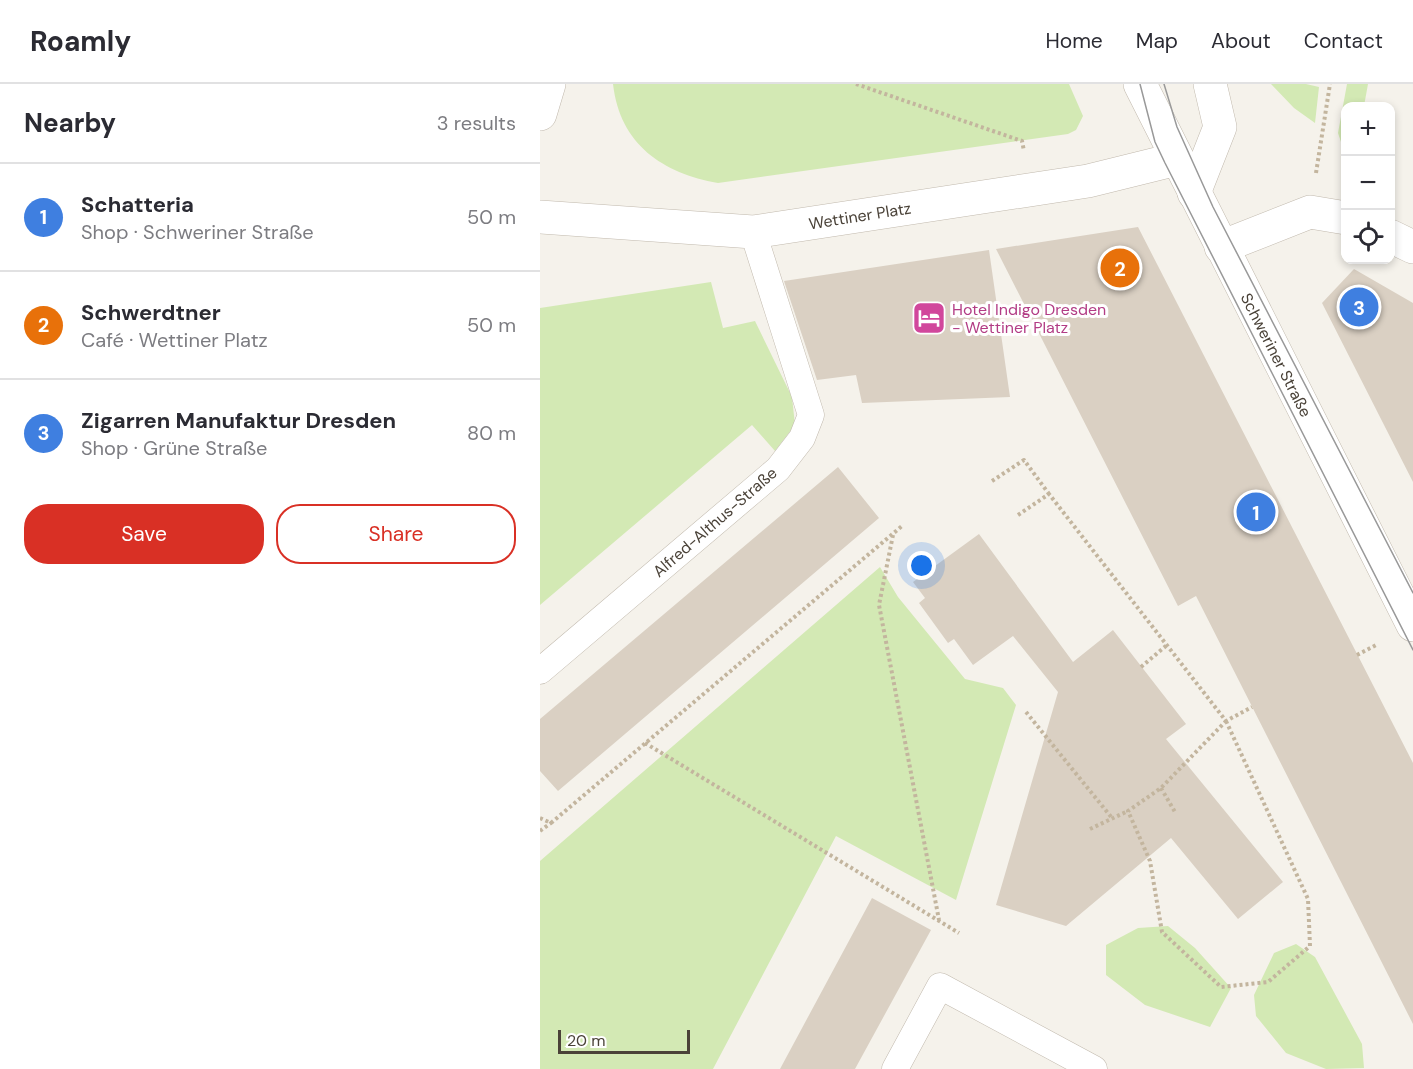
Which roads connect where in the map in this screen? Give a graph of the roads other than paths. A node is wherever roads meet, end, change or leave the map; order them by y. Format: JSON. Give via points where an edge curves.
{"nodes":[{"id":1,"x":549,"y":84,"type":"edge"},
{"id":2,"x":1140,"y":84,"type":"edge"},
{"id":3,"x":1210,"y":84,"type":"edge"},
{"id":4,"x":540,"y":114,"type":"edge"},
{"id":5,"x":1177,"y":159,"type":"junction"},
{"id":6,"x":1194,"y":193,"type":"junction"},
{"id":7,"x":540,"y":217,"type":"edge"},
{"id":8,"x":1341,"y":217,"type":"edge"},
{"id":9,"x":753,"y":232,"type":"junction"},
{"id":10,"x":1395,"y":238,"type":"edge"},
{"id":11,"x":1221,"y":247,"type":"junction"},
{"id":12,"x":1413,"y":247,"type":"edge"},
{"id":13,"x":1413,"y":625,"type":"edge"},
{"id":14,"x":540,"y":671,"type":"edge"},
{"id":15,"x":894,"y":1069,"type":"edge"},
{"id":16,"x":1094,"y":1069,"type":"edge"}],
"edges":[{"from":1,"to":4,"type":"street"},
{"from":2,"to":5,"type":"street","name":"Schweriner Straße"},
{"from":3,"to":6,"type":"street","via":[[1220,127]]},
{"from":5,"to":6,"type":"street","name":"Schweriner Straße"},
{"from":5,"to":9,"type":"street","name":"Wettiner Platz","via":[[1089,181]]},
{"from":6,"to":11,"type":"street","name":"Schweriner Straße"},
{"from":7,"to":9,"type":"street","name":"Wettiner Platz"},
{"from":8,"to":11,"type":"street","via":[[1310,212]]},
{"from":9,"to":14,"type":"lane","name":"Alfred-Althus-Straße","via":[[811,415],[802,438],[778,469]]},
{"from":10,"to":12,"type":"street"},
{"from":11,"to":13,"type":"street","name":"Schweriner Straße"},
{"from":15,"to":16,"type":"lane","via":[[940,986]]}]}
